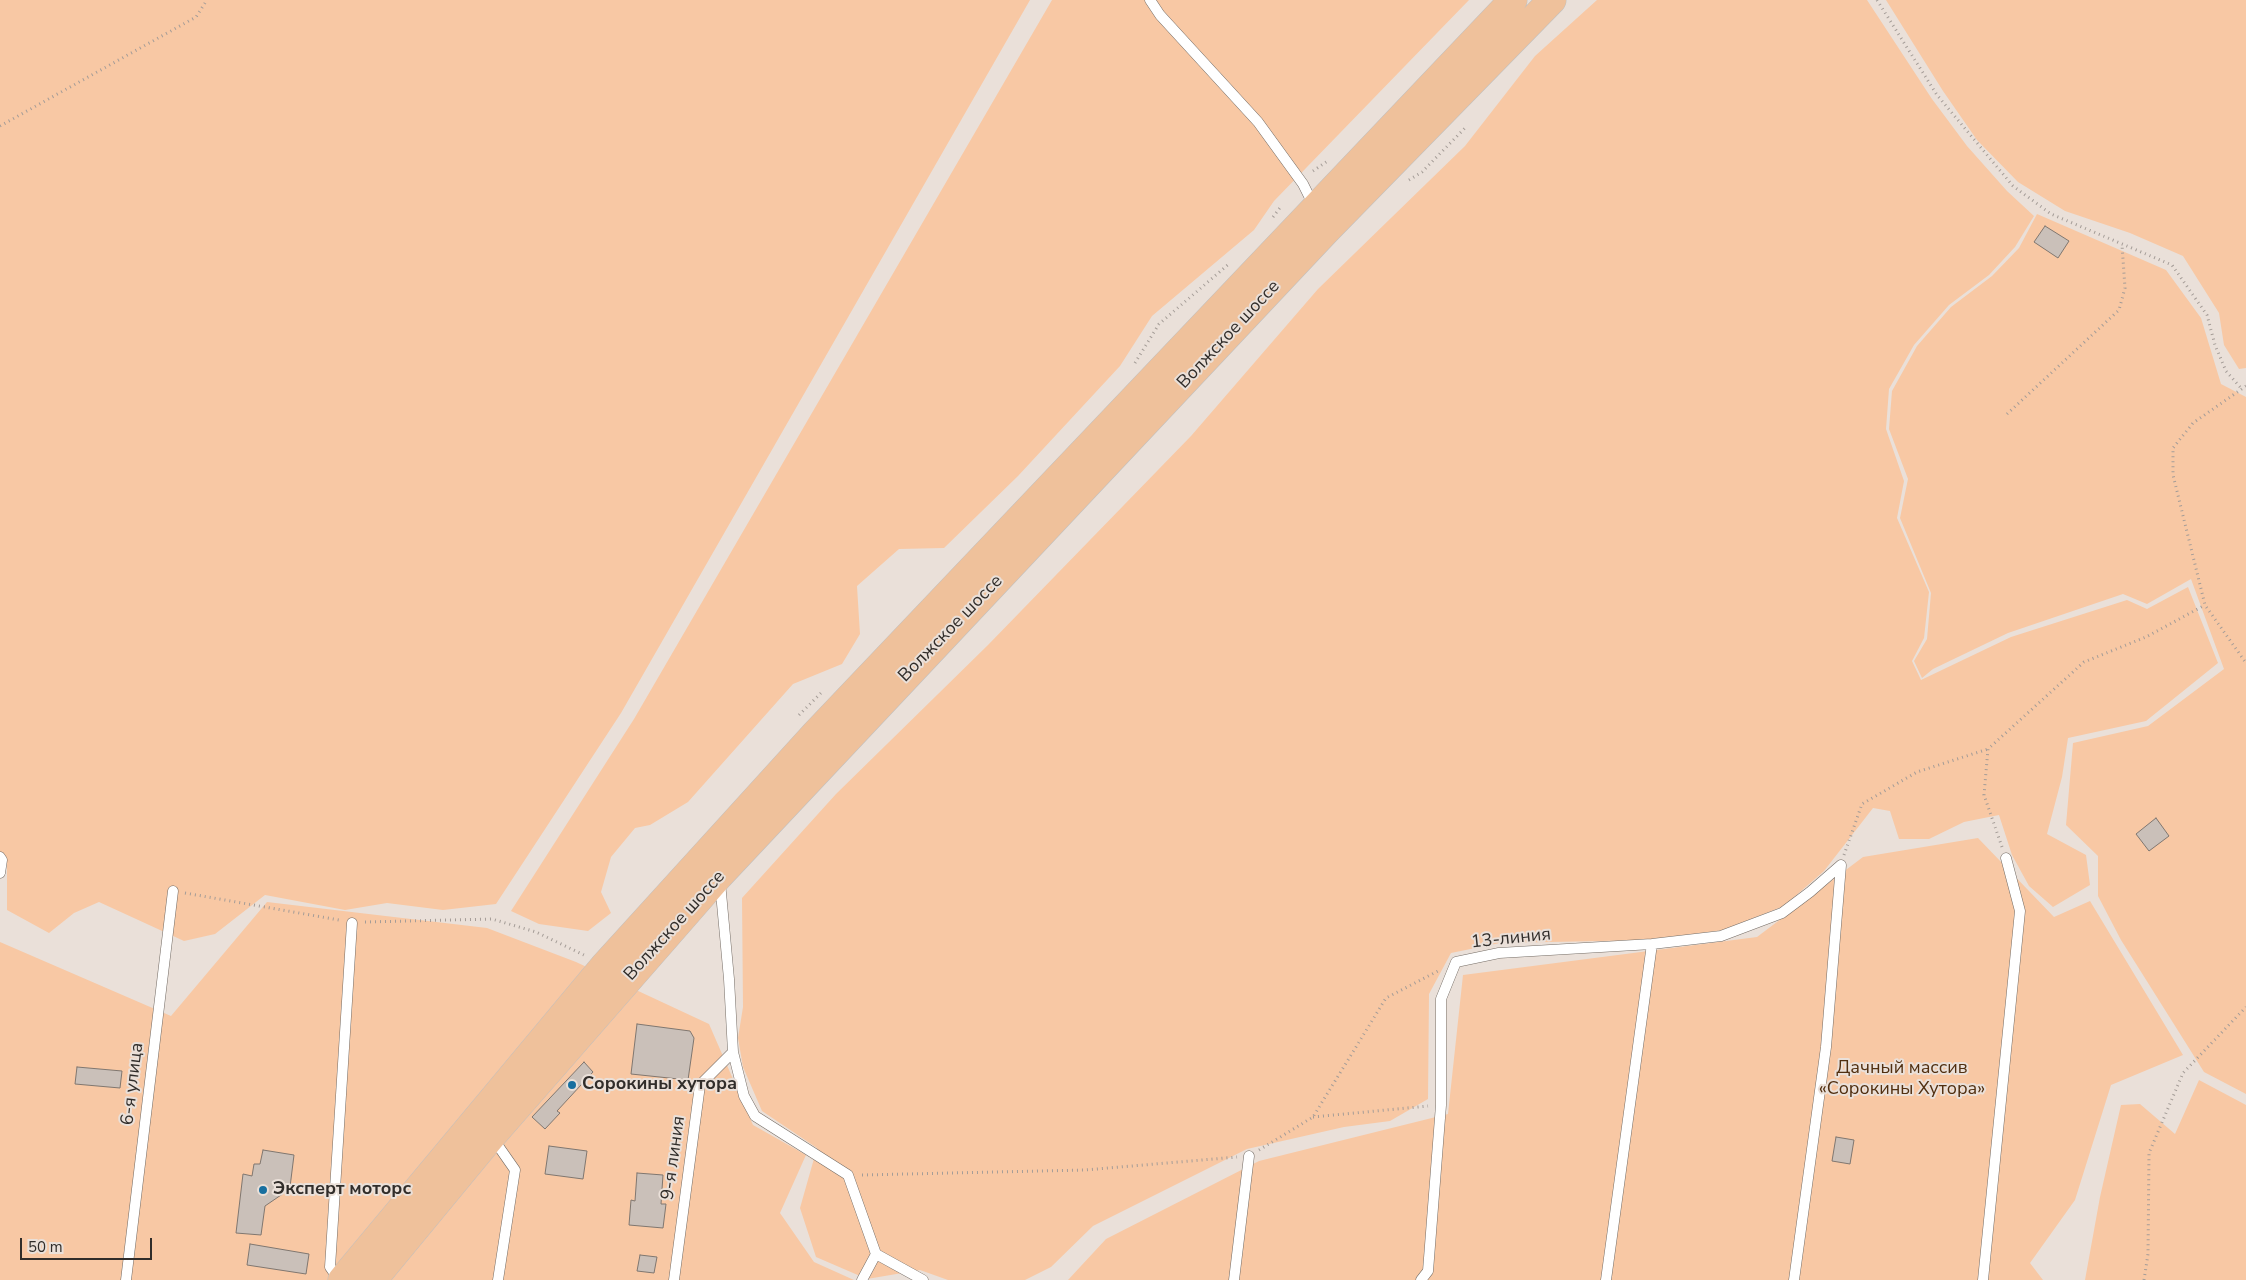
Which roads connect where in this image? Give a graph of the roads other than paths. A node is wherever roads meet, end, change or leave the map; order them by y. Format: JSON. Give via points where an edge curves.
{"nodes":[{"id":1,"x":1150,"y":0,"type":"edge"},
{"id":2,"x":1513,"y":0,"type":"edge"},
{"id":3,"x":1552,"y":0,"type":"edge"},
{"id":4,"x":1316,"y":209,"type":"junction"},
{"id":5,"x":0,"y":857,"type":"edge"},
{"id":6,"x":2006,"y":858,"type":"road end"},
{"id":7,"x":0,"y":873,"type":"edge"},
{"id":8,"x":719,"y":876,"type":"junction"},
{"id":9,"x":173,"y":891,"type":"road end"},
{"id":10,"x":352,"y":923,"type":"road end"},
{"id":11,"x":1652,"y":944,"type":"junction"},
{"id":12,"x":733,"y":1052,"type":"junction"},
{"id":13,"x":491,"y":1137,"type":"junction"},
{"id":14,"x":1249,"y":1156,"type":"road end"},
{"id":15,"x":876,"y":1254,"type":"junction"},
{"id":16,"x":126,"y":1280,"type":"edge"},
{"id":17,"x":341,"y":1280,"type":"edge"},
{"id":18,"x":373,"y":1280,"type":"edge"},
{"id":19,"x":498,"y":1280,"type":"edge"},
{"id":20,"x":674,"y":1280,"type":"edge"},
{"id":21,"x":862,"y":1280,"type":"edge"},
{"id":22,"x":923,"y":1280,"type":"edge"},
{"id":23,"x":1234,"y":1280,"type":"edge"},
{"id":24,"x":1421,"y":1280,"type":"edge"},
{"id":25,"x":1606,"y":1280,"type":"edge"},
{"id":26,"x":1794,"y":1280,"type":"edge"},
{"id":27,"x":1983,"y":1280,"type":"edge"}],
"edges":[{"from":1,"to":4,"type":"lane","via":[[1258,122],[1303,184]]},
{"from":2,"to":4,"type":"main road","name":"Волжское шоссе"},
{"from":3,"to":8,"type":"main road","name":"Волжское шоссе","via":[[1326,231]]},
{"from":4,"to":17,"type":"main road","name":"Волжское шоссе","via":[[814,734],[604,966]]},
{"from":5,"to":7,"type":"lane"},
{"from":6,"to":27,"type":"lane","via":[[2020,910]]},
{"from":8,"to":12,"type":"lane"},
{"from":8,"to":13,"type":"main road","name":"Волжское шоссе"},
{"from":9,"to":16,"type":"lane","name":"6-я улица"},
{"from":10,"to":17,"type":"lane","via":[[330,1267]]},
{"from":11,"to":24,"type":"lane","name":"13-линия","via":[[1499,953],[1456,962],[1441,999],[1441,1105],[1428,1271]]},
{"from":11,"to":25,"type":"lane"},
{"from":11,"to":26,"type":"lane","name":"13-линия","via":[[1721,936],[1782,913],[1841,865],[1826,1047]]},
{"from":12,"to":15,"type":"lane","via":[[744,1096],[755,1116],[848,1175]]},
{"from":12,"to":20,"type":"lane","name":"9-я линия","via":[[700,1086]]},
{"from":13,"to":18,"type":"main road","name":"Волжское шоссе"},
{"from":13,"to":19,"type":"lane","via":[[515,1170]]},
{"from":14,"to":23,"type":"lane"},
{"from":15,"to":21,"type":"lane"},
{"from":15,"to":22,"type":"lane"}]}
